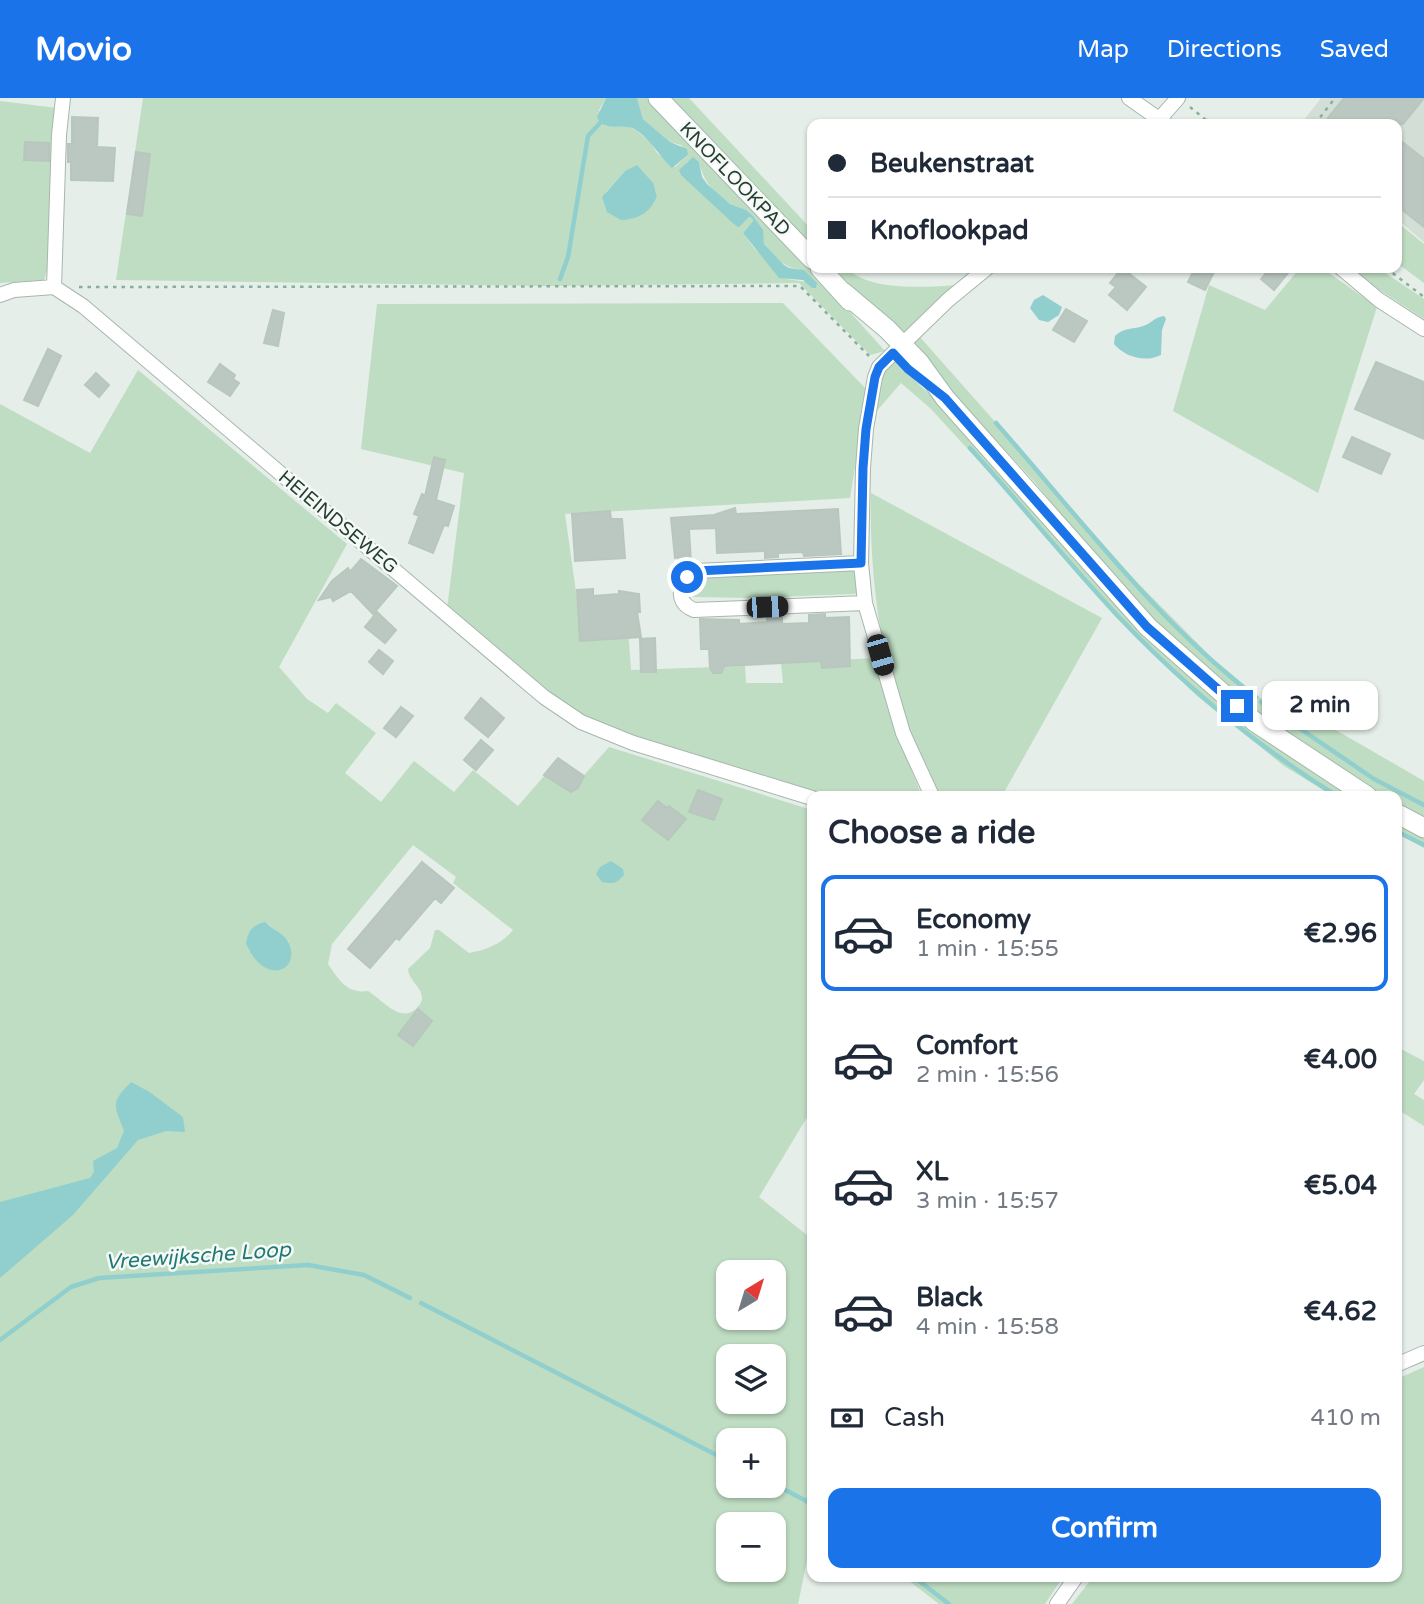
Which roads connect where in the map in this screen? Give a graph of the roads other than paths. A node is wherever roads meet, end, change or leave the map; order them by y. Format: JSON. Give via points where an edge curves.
{"nodes":[{"id":1,"x":63,"y":98,"type":"edge"},
{"id":2,"x":658,"y":98,"type":"edge"},
{"id":3,"x":1129,"y":98,"type":"edge"},
{"id":4,"x":1184,"y":102,"type":"edge"},
{"id":5,"x":1155,"y":119,"type":"edge"},
{"id":6,"x":1165,"y":119,"type":"edge"},
{"id":7,"x":807,"y":254,"type":"edge"},
{"id":8,"x":825,"y":273,"type":"edge"},
{"id":9,"x":982,"y":273,"type":"edge"},
{"id":10,"x":1347,"y":273,"type":"edge"},
{"id":11,"x":54,"y":286,"type":"junction"},
{"id":12,"x":0,"y":295,"type":"edge"},
{"id":13,"x":1424,"y":329,"type":"edge"},
{"id":14,"x":891,"y":355,"type":"junction"},
{"id":15,"x":861,"y":563,"type":"junction"},
{"id":16,"x":865,"y":603,"type":"junction"},
{"id":17,"x":930,"y":791,"type":"edge"},
{"id":18,"x":1359,"y":791,"type":"edge"},
{"id":19,"x":807,"y":796,"type":"edge"},
{"id":20,"x":1402,"y":816,"type":"edge"},
{"id":21,"x":1424,"y":828,"type":"edge"},
{"id":22,"x":1424,"y":1353,"type":"edge"},
{"id":23,"x":1402,"y":1362,"type":"edge"},
{"id":24,"x":1072,"y":1582,"type":"edge"},
{"id":25,"x":1057,"y":1604,"type":"edge"}],
"edges":[{"from":1,"to":11,"type":"street"},
{"from":2,"to":7,"type":"main road","name":"KNOFLOOKPAD"},
{"from":3,"to":5,"type":"street"},
{"from":4,"to":6,"type":"street"},
{"from":8,"to":14,"type":"main road"},
{"from":9,"to":14,"type":"street"},
{"from":10,"to":13,"type":"street"},
{"from":11,"to":12,"type":"street"},
{"from":11,"to":19,"type":"street","name":"HEIEINDSEWEG","via":[[544,696],[581,722],[633,743]]},
{"from":14,"to":15,"type":"street","via":[[875,377],[866,429]]},
{"from":14,"to":18,"type":"main road","via":[[919,362],[945,398],[1147,627],[1255,722]]},
{"from":15,"to":16,"type":"street"},
{"from":15,"to":16,"type":"street","via":[[696,571],[682,585],[681,599],[694,610]]},
{"from":16,"to":17,"type":"street","via":[[902,733]]},
{"from":20,"to":21,"type":"main road"},
{"from":22,"to":23,"type":"street"},
{"from":24,"to":25,"type":"street"}]}
